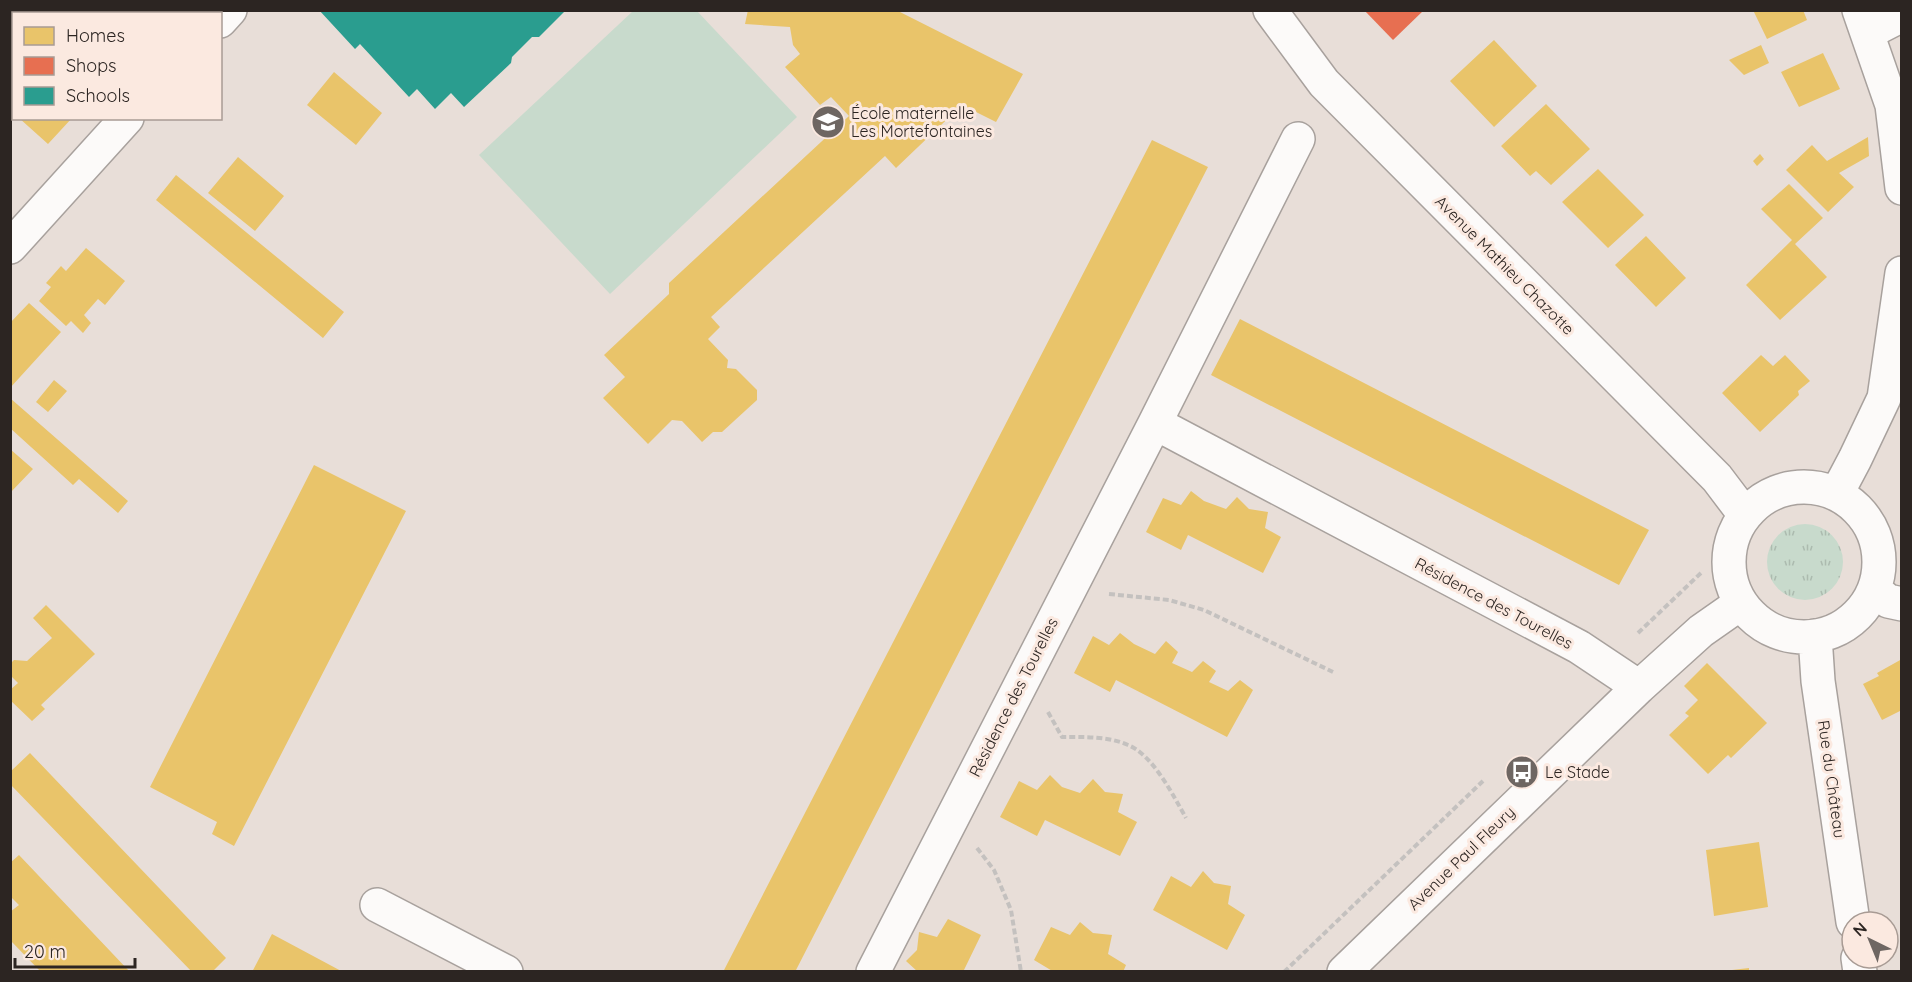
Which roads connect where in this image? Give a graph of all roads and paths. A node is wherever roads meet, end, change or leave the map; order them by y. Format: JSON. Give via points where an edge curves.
{"nodes":[{"id":1,"x":1270,"y":10,"type":"edge"},
{"id":2,"x":1902,"y":15,"type":"edge"},
{"id":3,"x":1863,"y":22,"type":"edge"},
{"id":4,"x":125,"y":120,"type":"edge"},
{"id":5,"x":1298,"y":139,"type":"dead end"},
{"id":6,"x":1902,"y":188,"type":"edge"},
{"id":7,"x":10,"y":247,"type":"edge"},
{"id":8,"x":1902,"y":273,"type":"edge"},
{"id":9,"x":1155,"y":423,"type":"junction"},
{"id":10,"x":1837,"y":493,"type":"junction"},
{"id":11,"x":1745,"y":515,"type":"junction"},
{"id":12,"x":1067,"y":592,"type":"junction"},
{"id":13,"x":1888,"y":597,"type":"edge"},
{"id":14,"x":1741,"y":603,"type":"junction"},
{"id":15,"x":1815,"y":636,"type":"junction"},
{"id":16,"x":1333,"y":672,"type":"dead end"},
{"id":17,"x":1639,"y":687,"type":"junction"},
{"id":18,"x":1040,"y":707,"type":"dead end"},
{"id":19,"x":1186,"y":818,"type":"dead end"},
{"id":20,"x":973,"y":843,"type":"dead end"},
{"id":21,"x":377,"y":905,"type":"dead end"},
{"id":22,"x":1850,"y":910,"type":"edge"},
{"id":23,"x":506,"y":972,"type":"edge"},
{"id":24,"x":873,"y":972,"type":"edge"},
{"id":25,"x":1021,"y":972,"type":"edge"},
{"id":26,"x":1344,"y":972,"type":"edge"}],
"edges":[{"from":1,"to":11,"type":"street","name":"Avenue Mathieu Chazotte","via":[[1324,83],[1717,478]]},
{"from":2,"to":3,"type":"street"},
{"from":3,"to":6,"type":"street","via":[[1892,105]]},
{"from":4,"to":7,"type":"street"},
{"from":5,"to":9,"type":"street","name":"Résidence des Tourelles"},
{"from":8,"to":10,"type":"street","via":[[1884,398]]},
{"from":9,"to":12,"type":"street","name":"Résidence des Tourelles"},
{"from":9,"to":17,"type":"street","name":"Résidence des Tourelles","via":[[1579,647]]},
{"from":10,"to":11,"type":"street","via":[[1795,487],[1774,493]]},
{"from":10,"to":13,"type":"street","via":[[1856,506],[1870,524]]},
{"from":11,"to":14,"type":"street","via":[[1732,540],[1729,562],[1731,582]]},
{"from":12,"to":16,"type":"path","via":[[1169,600],[1204,610]]},
{"from":12,"to":24,"type":"street","name":"Résidence des Tourelles"},
{"from":13,"to":15,"type":"street","via":[[1865,607],[1834,631]]},
{"from":14,"to":15,"type":"street","via":[[1773,630]]},
{"from":14,"to":17,"type":"street","name":"Avenue Paul Fleury","via":[[1701,631]]},
{"from":15,"to":22,"type":"street","name":"Rue du Château"},
{"from":17,"to":26,"type":"street","name":"Avenue Paul Fleury"},
{"from":18,"to":19,"type":"path","via":[[1062,737],[1098,738],[1128,745],[1149,760]]},
{"from":20,"to":25,"type":"path","via":[[994,870],[1011,910]]},
{"from":21,"to":23,"type":"street"}]}
